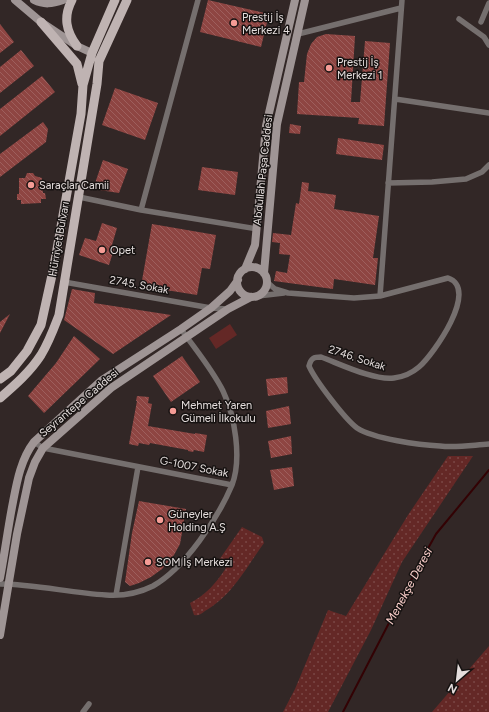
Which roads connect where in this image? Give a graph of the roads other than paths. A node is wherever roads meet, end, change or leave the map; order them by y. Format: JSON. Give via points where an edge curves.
{"nodes":[{"id":1,"x":15,"y":0,"type":"edge"},
{"id":2,"x":34,"y":0,"type":"edge"},
{"id":3,"x":63,"y":0,"type":"edge"},
{"id":4,"x":72,"y":0,"type":"edge"},
{"id":5,"x":115,"y":0,"type":"edge"},
{"id":6,"x":127,"y":0,"type":"edge"},
{"id":7,"x":198,"y":0,"type":"edge"},
{"id":8,"x":295,"y":0,"type":"edge"},
{"id":9,"x":305,"y":0,"type":"edge"},
{"id":10,"x":402,"y":0,"type":"edge"},
{"id":11,"x":489,"y":3,"type":"edge"},
{"id":12,"x":401,"y":8,"type":"junction"},
{"id":13,"x":459,"y":19,"type":"dead end"},
{"id":14,"x":41,"y":22,"type":"junction"},
{"id":15,"x":481,"y":22,"type":"dead end"},
{"id":16,"x":298,"y":34,"type":"junction"},
{"id":17,"x":489,"y":45,"type":"edge"},
{"id":18,"x":77,"y":46,"type":"junction"},
{"id":19,"x":104,"y":50,"type":"junction"},
{"id":20,"x":92,"y":53,"type":"junction"},
{"id":21,"x":83,"y":85,"type":"junction"},
{"id":22,"x":395,"y":100,"type":"junction"},
{"id":23,"x":489,"y":113,"type":"edge"},
{"id":24,"x":489,"y":165,"type":"edge"},
{"id":25,"x":388,"y":183,"type":"junction"},
{"id":26,"x":79,"y":197,"type":"junction"},
{"id":27,"x":141,"y":210,"type":"junction"},
{"id":28,"x":257,"y":229,"type":"junction"},
{"id":29,"x":245,"y":269,"type":"junction"},
{"id":30,"x":264,"y":273,"type":"junction"},
{"id":31,"x":238,"y":280,"type":"junction"},
{"id":32,"x":64,"y":282,"type":"junction"},
{"id":33,"x":267,"y":282,"type":"junction"},
{"id":34,"x":288,"y":293,"type":"junction"},
{"id":35,"x":380,"y":296,"type":"junction"},
{"id":36,"x":254,"y":297,"type":"junction"},
{"id":37,"x":211,"y":308,"type":"junction"},
{"id":38,"x":228,"y":309,"type":"junction"},
{"id":39,"x":181,"y":329,"type":"junction"},
{"id":40,"x":187,"y":337,"type":"junction"},
{"id":41,"x":0,"y":379,"type":"edge"},
{"id":42,"x":0,"y":398,"type":"edge"},
{"id":43,"x":34,"y":442,"type":"junction"},
{"id":44,"x":489,"y":444,"type":"edge"},
{"id":45,"x":43,"y":448,"type":"junction"},
{"id":46,"x":138,"y":467,"type":"junction"},
{"id":47,"x":232,"y":485,"type":"junction"},
{"id":48,"x":0,"y":578,"type":"edge"},
{"id":49,"x":0,"y":584,"type":"edge"},
{"id":50,"x":9,"y":584,"type":"junction"},
{"id":51,"x":116,"y":595,"type":"junction"},
{"id":52,"x":0,"y":635,"type":"edge"},
{"id":53,"x":89,"y":704,"type":"dead end"},
{"id":54,"x":83,"y":712,"type":"edge"}],
"edges":[{"from":1,"to":14,"type":"main road"},
{"from":2,"to":3,"type":"main road","via":[[51,4]]},
{"from":4,"to":18,"type":"main road","via":[[67,15],[67,26]]},
{"from":5,"to":20,"type":"main road","name":"Hürriyet Bulvarı"},
{"from":6,"to":19,"type":"main road","name":"Hürriyet Bulvarı"},
{"from":7,"to":27,"type":"street"},
{"from":8,"to":28,"type":"main road","name":"Abdullah Paşa Caddesi","via":[[266,126]]},
{"from":9,"to":16,"type":"main road","name":"Abdullah Paşa Caddesi"},
{"from":10,"to":12,"type":"street"},
{"from":11,"to":15,"type":"street"},
{"from":12,"to":16,"type":"street"},
{"from":12,"to":22,"type":"street"},
{"from":13,"to":17,"type":"street","via":[[484,36]]},
{"from":14,"to":18,"type":"main road"},
{"from":14,"to":21,"type":"main road","via":[[77,64]]},
{"from":16,"to":30,"type":"main road","name":"Abdullah Paşa Caddesi","via":[[278,124]]},
{"from":18,"to":20,"type":"main road"},
{"from":19,"to":20,"type":"main road","via":[[100,54]]},
{"from":19,"to":26,"type":"main road","name":"Hürriyet Bulvarı","via":[[99,61]]},
{"from":20,"to":21,"type":"main road","name":"Hürriyet Bulvarı"},
{"from":21,"to":41,"type":"main road","name":"Hürriyet Bulvarı","via":[[81,114],[41,325],[27,351],[11,371]]},
{"from":22,"to":23,"type":"street"},
{"from":22,"to":25,"type":"street"},
{"from":24,"to":25,"type":"street","via":[[482,172],[466,179]]},
{"from":25,"to":35,"type":"street"},
{"from":26,"to":27,"type":"street"},
{"from":26,"to":32,"type":"main road","name":"Hürriyet Bulvarı"},
{"from":27,"to":28,"type":"street"},
{"from":28,"to":29,"type":"main road","name":"Abdullah Paşa Caddesi","via":[[255,245]]},
{"from":29,"to":30,"type":"main road","via":[[255,268]]},
{"from":29,"to":31,"type":"main road"},
{"from":30,"to":33,"type":"main road"},
{"from":31,"to":36,"type":"main road","via":[[240,291]]},
{"from":31,"to":37,"type":"main road","name":"Seyrantepe Caddesi"},
{"from":32,"to":37,"type":"street","name":"2745. Sokak"},
{"from":32,"to":42,"type":"main road","name":"Hürriyet Bulvarı","via":[[59,314],[41,355],[26,374]]},
{"from":33,"to":34,"type":"street","via":[[275,289]]},
{"from":33,"to":36,"type":"main road","via":[[266,289]]},
{"from":34,"to":35,"type":"street","name":"2746. Sokak","via":[[354,298]]},
{"from":34,"to":36,"type":"street"},
{"from":35,"to":44,"type":"street","name":"2746. Sokak","via":[[448,278],[453,279],[459,288],[451,321],[440,342],[428,358],[406,375],[382,378],[321,357],[314,357],[310,360],[309,366],[314,377],[357,427],[372,434],[441,447]]},
{"from":36,"to":38,"type":"main road","name":"Seyrantepe Caddesi"},
{"from":37,"to":38,"type":"street","name":"2745. Sokak"},
{"from":37,"to":39,"type":"main road","name":"Seyrantepe Caddesi"},
{"from":38,"to":40,"type":"main road","name":"Seyrantepe Caddesi"},
{"from":39,"to":40,"type":"street","name":"G-1007 Sokak"},
{"from":39,"to":43,"type":"main road","name":"Seyrantepe Caddesi","via":[[102,380]]},
{"from":40,"to":45,"type":"main road","name":"Seyrantepe Caddesi","via":[[110,388]]},
{"from":40,"to":47,"type":"street","name":"G-1007 Sokak","via":[[223,392],[232,419],[237,452],[236,474]]},
{"from":43,"to":45,"type":"street","name":"G-1007 Sokak"},
{"from":43,"to":48,"type":"main road","name":"Seyrantepe Caddesi","via":[[28,450],[18,478]]},
{"from":45,"to":46,"type":"street","name":"G-1007 Sokak"},
{"from":45,"to":50,"type":"main road","name":"Seyrantepe Caddesi","via":[[34,462],[29,478]]},
{"from":46,"to":47,"type":"street","name":"G-1007 Sokak"},
{"from":46,"to":51,"type":"street"},
{"from":47,"to":51,"type":"street","via":[[218,514],[192,550],[166,577],[152,586]]},
{"from":49,"to":50,"type":"street"},
{"from":50,"to":51,"type":"street"},
{"from":50,"to":52,"type":"main road","name":"Seyrantepe Caddesi"},
{"from":53,"to":54,"type":"street"}]}
